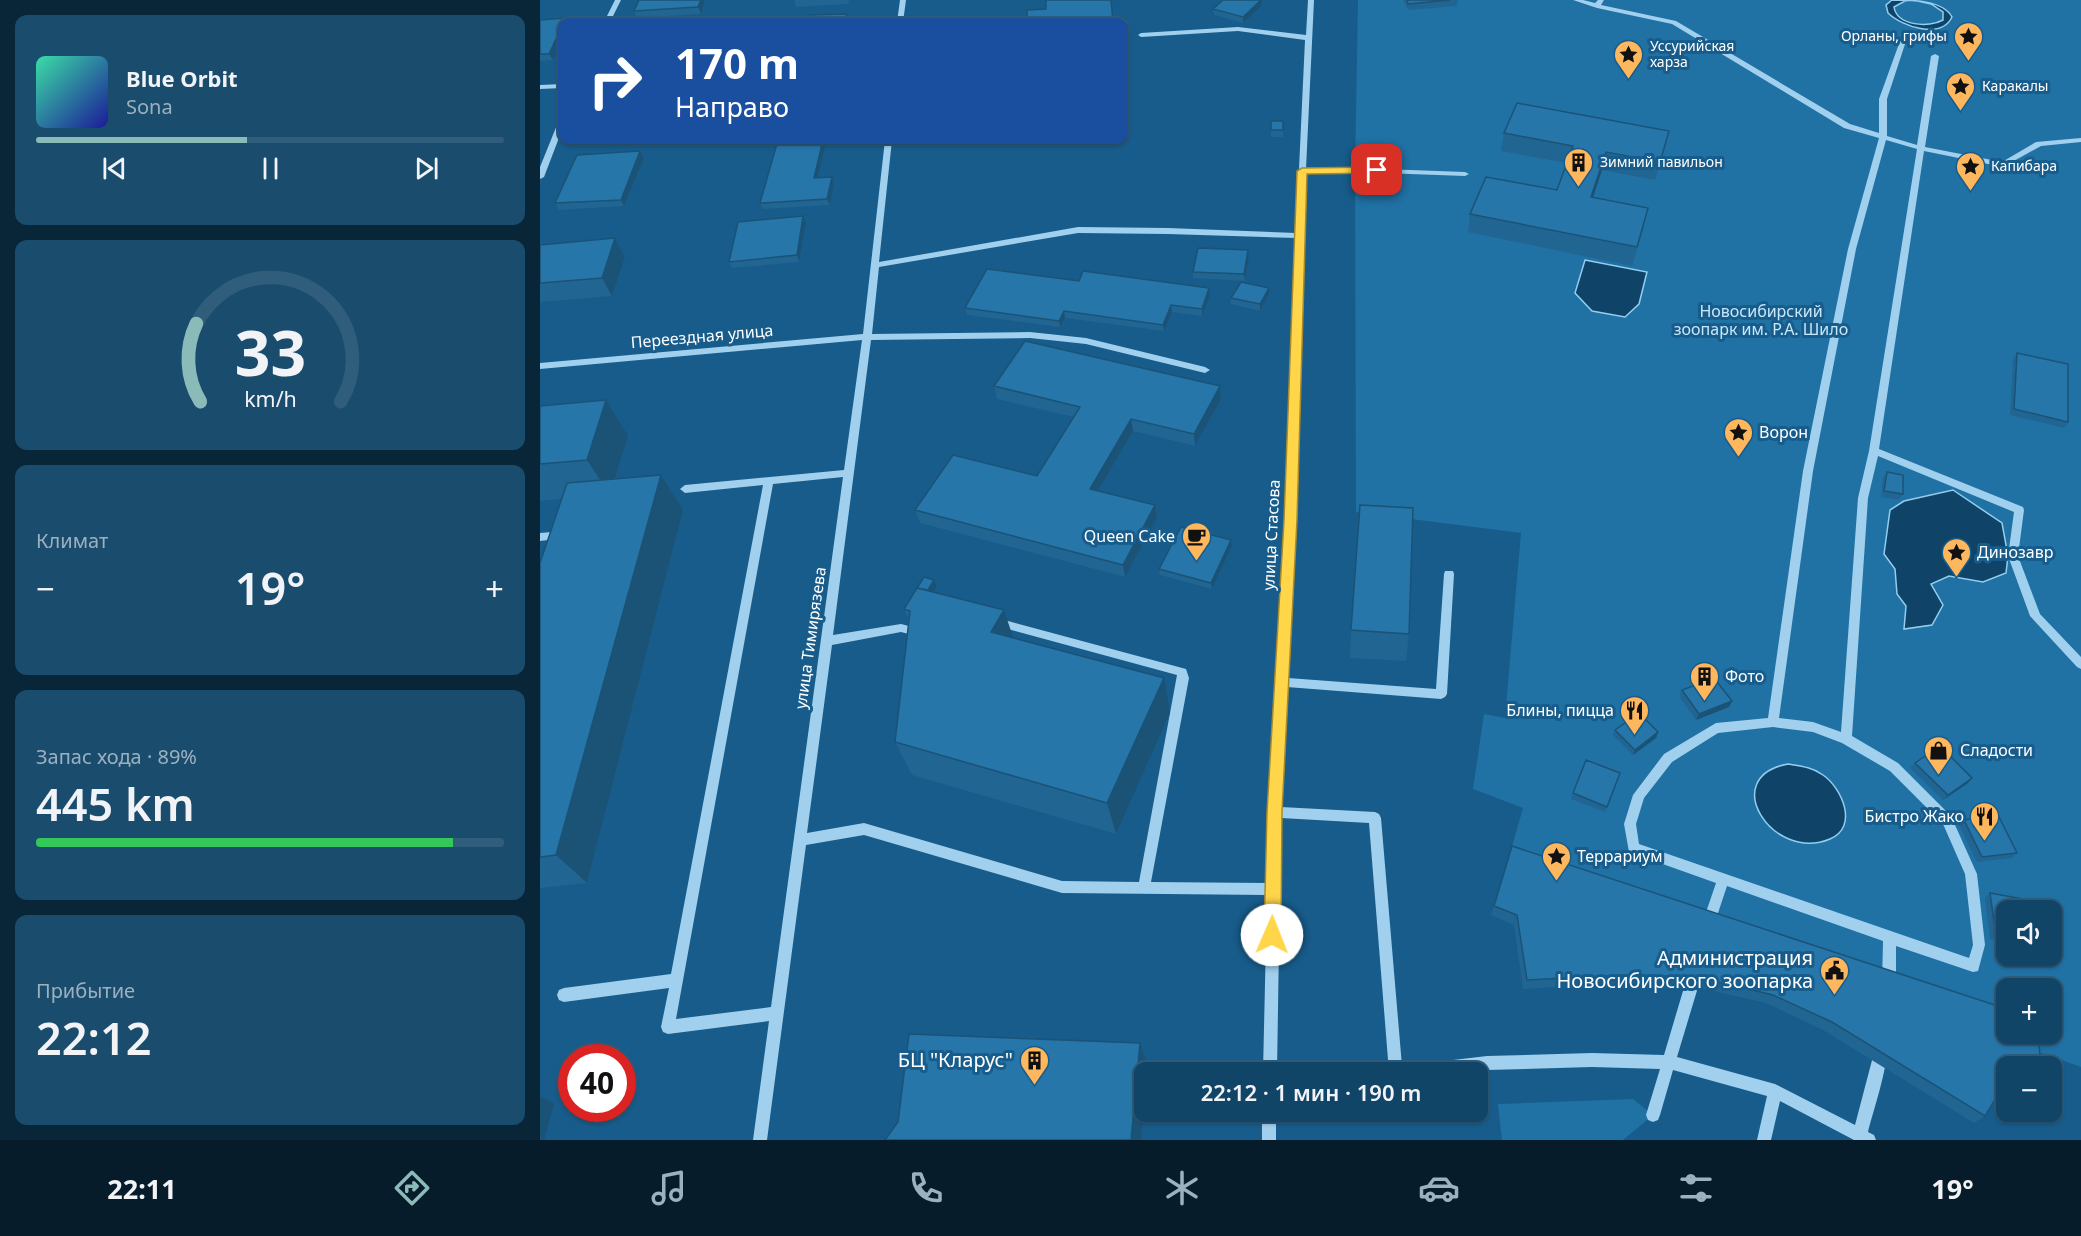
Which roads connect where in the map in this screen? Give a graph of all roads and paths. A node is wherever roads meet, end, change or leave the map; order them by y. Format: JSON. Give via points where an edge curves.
{"nodes":[{"id":1,"x":618,"y":0,"type":"edge"},
{"id":2,"x":903,"y":0,"type":"edge"},
{"id":3,"x":1311,"y":0,"type":"edge"},
{"id":4,"x":1576,"y":0,"type":"edge"},
{"id":5,"x":1599,"y":3,"type":"edge"},
{"id":6,"x":609,"y":18,"type":"edge"},
{"id":7,"x":901,"y":18,"type":"edge"},
{"id":8,"x":1141,"y":35,"type":"dead end"},
{"id":9,"x":1309,"y":38,"type":"junction"},
{"id":10,"x":1903,"y":41,"type":"dead end"},
{"id":11,"x":1935,"y":56,"type":"dead end"},
{"id":12,"x":558,"y":86,"type":"edge"},
{"id":13,"x":540,"y":87,"type":"edge"},
{"id":14,"x":558,"y":132,"type":"edge"},
{"id":15,"x":1883,"y":137,"type":"junction"},
{"id":16,"x":2081,"y":140,"type":"edge"},
{"id":17,"x":888,"y":144,"type":"edge"},
{"id":18,"x":1920,"y":148,"type":"junction"},
{"id":19,"x":1302,"y":171,"type":"junction"},
{"id":20,"x":1465,"y":174,"type":"dead end"},
{"id":21,"x":540,"y":177,"type":"edge"},
{"id":22,"x":1299,"y":236,"type":"junction"},
{"id":23,"x":876,"y":265,"type":"junction"},
{"id":24,"x":867,"y":337,"type":"junction"},
{"id":25,"x":540,"y":366,"type":"edge"},
{"id":26,"x":1205,"y":370,"type":"dead end"},
{"id":27,"x":1874,"y":451,"type":"junction"},
{"id":28,"x":849,"y":473,"type":"junction"},
{"id":29,"x":769,"y":480,"type":"junction"},
{"id":30,"x":685,"y":489,"type":"dead end"},
{"id":31,"x":552,"y":536,"type":"edge"},
{"id":32,"x":540,"y":537,"type":"edge"},
{"id":33,"x":1449,"y":574,"type":"dead end"},
{"id":34,"x":982,"y":618,"type":"edge"},
{"id":35,"x":924,"y":621,"type":"edge"},
{"id":36,"x":826,"y":641,"type":"junction"},
{"id":37,"x":2081,"y":664,"type":"edge"},
{"id":38,"x":1281,"y":682,"type":"junction"},
{"id":39,"x":1773,"y":722,"type":"junction"},
{"id":40,"x":1846,"y":739,"type":"junction"},
{"id":41,"x":1275,"y":812,"type":"junction"},
{"id":42,"x":800,"y":840,"type":"junction"},
{"id":43,"x":1723,"y":879,"type":"junction"},
{"id":44,"x":1144,"y":888,"type":"junction"},
{"id":45,"x":1273,"y":889,"type":"junction"},
{"id":46,"x":1890,"y":937,"type":"junction"},
{"id":47,"x":1704,"y":939,"type":"edge"},
{"id":48,"x":1699,"y":958,"type":"edge"},
{"id":49,"x":677,"y":980,"type":"junction"},
{"id":50,"x":564,"y":995,"type":"dead end"},
{"id":51,"x":1888,"y":999,"type":"edge"},
{"id":52,"x":777,"y":1013,"type":"junction"},
{"id":53,"x":1882,"y":1041,"type":"edge"},
{"id":54,"x":1270,"y":1062,"type":"edge"},
{"id":55,"x":1395,"y":1062,"type":"edge"},
{"id":56,"x":1669,"y":1062,"type":"junction"},
{"id":57,"x":1488,"y":1063,"type":"edge"},
{"id":58,"x":1775,"y":1091,"type":"junction"},
{"id":59,"x":1653,"y":1115,"type":"dead end"},
{"id":60,"x":1269,"y":1122,"type":"edge"},
{"id":61,"x":1864,"y":1137,"type":"edge"},
{"id":62,"x":760,"y":1140,"type":"edge"},
{"id":63,"x":1269,"y":1140,"type":"edge"},
{"id":64,"x":1764,"y":1140,"type":"edge"}],
"edges":[{"from":1,"to":6,"type":"street"},
{"from":2,"to":7,"type":"street"},
{"from":3,"to":9,"type":"street","name":"улица Стасова"},
{"from":4,"to":5,"type":"street"},
{"from":5,"to":15,"type":"street","via":[[1674,22],[1847,126]]},
{"from":8,"to":9,"type":"street","via":[[1238,29]]},
{"from":9,"to":19,"type":"street","name":"улица Стасова"},
{"from":10,"to":15,"type":"street","via":[[1883,99]]},
{"from":11,"to":18,"type":"street"},
{"from":12,"to":13,"type":"street"},
{"from":14,"to":21,"type":"street"},
{"from":15,"to":18,"type":"street"},
{"from":15,"to":39,"type":"street","via":[[1852,249],[1808,471]]},
{"from":16,"to":18,"type":"street","via":[[2038,144],[2003,165]]},
{"from":17,"to":23,"type":"street","name":"улица Тимирязева"},
{"from":18,"to":27,"type":"street"},
{"from":19,"to":20,"type":"street"},
{"from":19,"to":22,"type":"street","name":"улица Стасова"},
{"from":22,"to":23,"type":"street","via":[[1078,230]]},
{"from":22,"to":38,"type":"street","name":"улица Стасова"},
{"from":23,"to":24,"type":"street","name":"улица Тимирязева"},
{"from":24,"to":25,"type":"street","name":"Переездная улица"},
{"from":24,"to":26,"type":"street","name":"Переездная улица","via":[[1030,335],[1086,341]]},
{"from":24,"to":28,"type":"street","name":"улица Тимирязева"},
{"from":27,"to":37,"type":"street","via":[[2019,510],[2013,556],[2035,616]]},
{"from":27,"to":40,"type":"street","via":[[1863,498]]},
{"from":28,"to":29,"type":"street"},
{"from":28,"to":36,"type":"street","name":"улица Тимирязева"},
{"from":29,"to":30,"type":"street"},
{"from":29,"to":49,"type":"street"},
{"from":31,"to":32,"type":"street"},
{"from":33,"to":38,"type":"street","via":[[1441,694]]},
{"from":34,"to":44,"type":"street","via":[[1182,672],[1184,678]]},
{"from":35,"to":36,"type":"street","via":[[922,633],[901,628]]},
{"from":36,"to":42,"type":"street","name":"улица Тимирязева"},
{"from":38,"to":41,"type":"street","name":"улица Стасова"},
{"from":39,"to":40,"type":"street","via":[[1813,727]]},
{"from":39,"to":43,"type":"street","via":[[1716,728],[1668,758],[1639,795],[1630,824],[1633,848]]},
{"from":40,"to":46,"type":"street","via":[[1894,767],[1947,820],[1971,874],[1979,945],[1973,966]]},
{"from":41,"to":45,"type":"street","name":"улица Стасова"},
{"from":41,"to":55,"type":"street","via":[[1375,818]]},
{"from":42,"to":44,"type":"street","via":[[864,829],[1062,886]]},
{"from":42,"to":52,"type":"street","name":"улица Тимирязева"},
{"from":43,"to":46,"type":"street"},
{"from":43,"to":47,"type":"street"},
{"from":44,"to":45,"type":"street"},
{"from":45,"to":54,"type":"street","name":"улица Стасова"},
{"from":46,"to":51,"type":"street"},
{"from":48,"to":56,"type":"street"},
{"from":49,"to":50,"type":"street"},
{"from":49,"to":52,"type":"street","via":[[668,1026]]},
{"from":52,"to":62,"type":"street","name":"улица Тимирязева"},
{"from":53,"to":61,"type":"street"},
{"from":56,"to":57,"type":"street"},
{"from":56,"to":58,"type":"street"},
{"from":56,"to":59,"type":"street"},
{"from":58,"to":61,"type":"street"},
{"from":58,"to":64,"type":"street"},
{"from":60,"to":63,"type":"street"}]}
